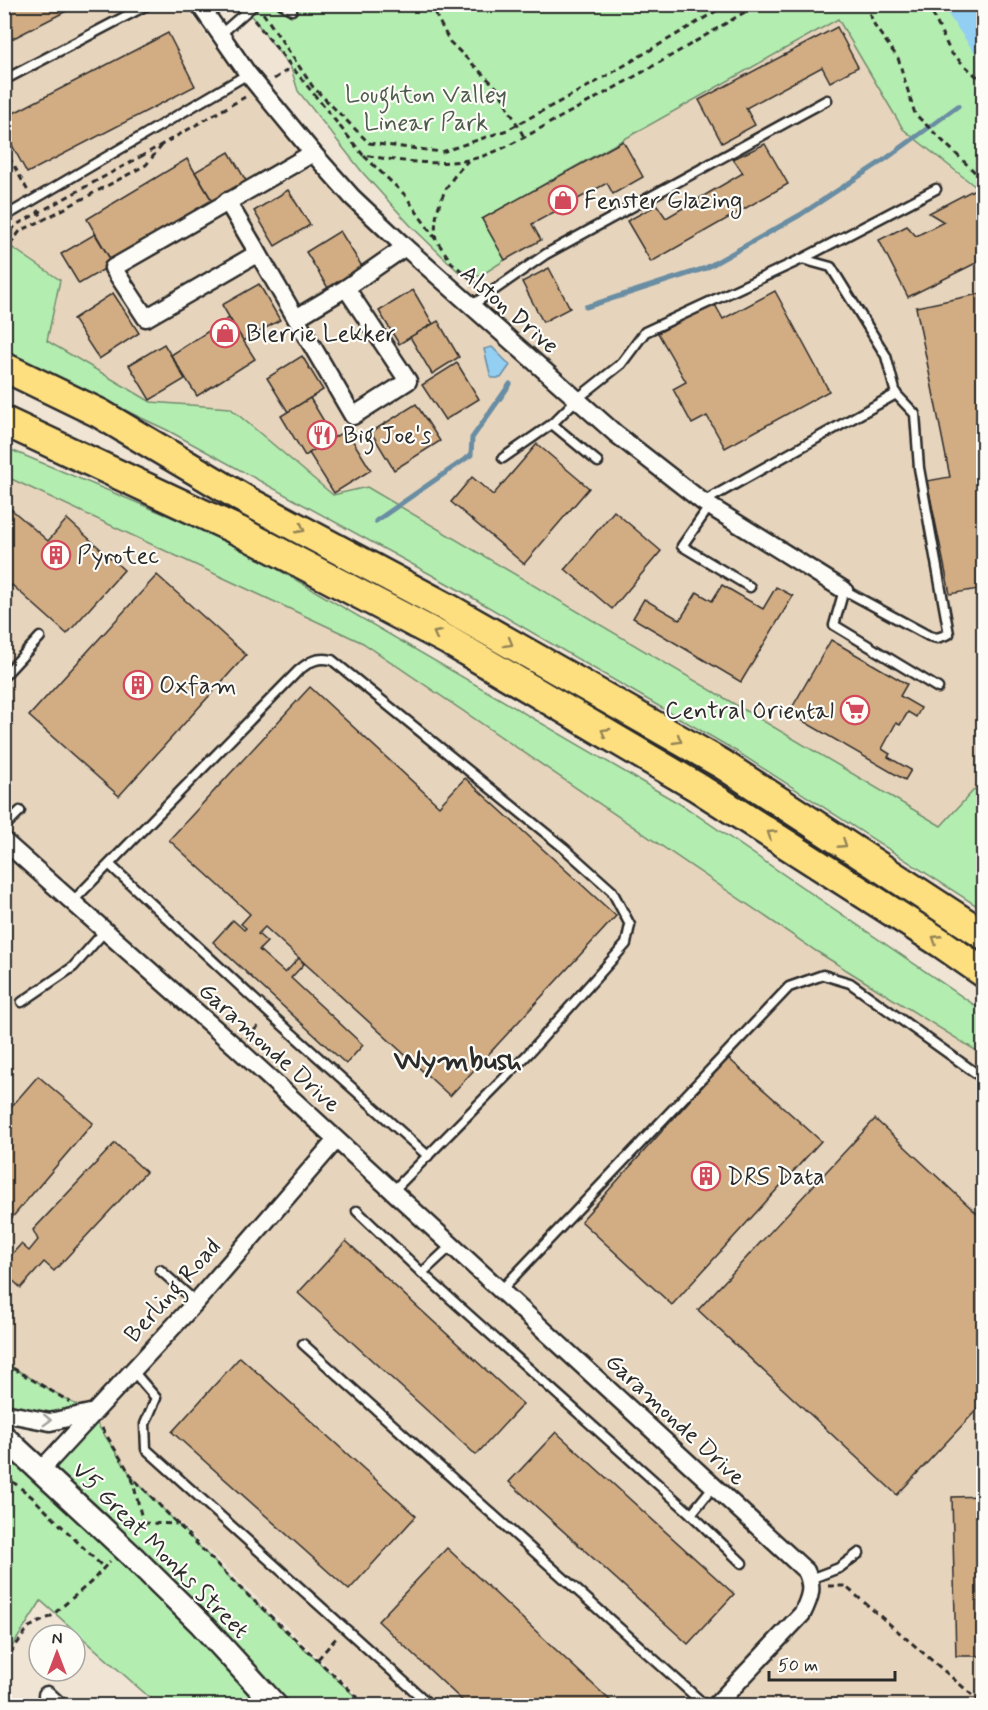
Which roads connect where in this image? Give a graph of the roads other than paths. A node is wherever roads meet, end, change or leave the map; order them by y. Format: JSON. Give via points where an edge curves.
{"nodes":[{"id":1,"x":149,"y":4,"type":"edge"},
{"id":2,"x":199,"y":4,"type":"edge"},
{"id":3,"x":256,"y":4,"type":"edge"},
{"id":4,"x":282,"y":4,"type":"edge"},
{"id":5,"x":292,"y":10,"type":"dead end"},
{"id":6,"x":221,"y":34,"type":"junction"},
{"id":7,"x":248,"y":74,"type":"junction"},
{"id":8,"x":4,"y":80,"type":"edge"},
{"id":9,"x":827,"y":100,"type":"dead end"},
{"id":10,"x":313,"y":153,"type":"junction"},
{"id":11,"x":936,"y":189,"type":"dead end"},
{"id":12,"x":227,"y":201,"type":"junction"},
{"id":13,"x":4,"y":217,"type":"edge"},
{"id":14,"x":405,"y":247,"type":"junction"},
{"id":15,"x":258,"y":253,"type":"junction"},
{"id":16,"x":802,"y":259,"type":"junction"},
{"id":17,"x":346,"y":288,"type":"junction"},
{"id":18,"x":471,"y":306,"type":"junction"},
{"id":19,"x":296,"y":318,"type":"junction"},
{"id":20,"x":4,"y":367,"type":"edge"},
{"id":21,"x":4,"y":388,"type":"edge"},
{"id":22,"x":896,"y":394,"type":"junction"},
{"id":23,"x":577,"y":399,"type":"junction"},
{"id":24,"x":4,"y":421,"type":"edge"},
{"id":25,"x":552,"y":424,"type":"junction"},
{"id":26,"x":4,"y":435,"type":"edge"},
{"id":27,"x":503,"y":458,"type":"dead end"},
{"id":28,"x":598,"y":462,"type":"dead end"},
{"id":29,"x":134,"y":481,"type":"junction"},
{"id":30,"x":249,"y":502,"type":"junction"},
{"id":31,"x":706,"y":504,"type":"junction"},
{"id":32,"x":750,"y":587,"type":"dead end"},
{"id":33,"x":844,"y":590,"type":"junction"},
{"id":34,"x":40,"y":637,"type":"dead end"},
{"id":35,"x":4,"y":676,"type":"edge"},
{"id":36,"x":938,"y":688,"type":"dead end"},
{"id":37,"x":20,"y":811,"type":"dead end"},
{"id":38,"x":4,"y":827,"type":"edge"},
{"id":39,"x":4,"y":841,"type":"edge"},
{"id":40,"x":110,"y":865,"type":"junction"},
{"id":41,"x":72,"y":902,"type":"junction"},
{"id":42,"x":104,"y":932,"type":"junction"},
{"id":43,"x":984,"y":935,"type":"edge"},
{"id":44,"x":984,"y":973,"type":"edge"},
{"id":45,"x":22,"y":1002,"type":"dead end"},
{"id":46,"x":984,"y":1079,"type":"edge"},
{"id":47,"x":336,"y":1140,"type":"junction"},
{"id":48,"x":428,"y":1156,"type":"junction"},
{"id":49,"x":393,"y":1191,"type":"junction"},
{"id":50,"x":357,"y":1211,"type":"dead end"},
{"id":51,"x":450,"y":1246,"type":"junction"},
{"id":52,"x":160,"y":1270,"type":"dead end"},
{"id":53,"x":422,"y":1273,"type":"junction"},
{"id":54,"x":502,"y":1290,"type":"junction"},
{"id":55,"x":196,"y":1302,"type":"junction"},
{"id":56,"x":303,"y":1344,"type":"dead end"},
{"id":57,"x":132,"y":1370,"type":"junction"},
{"id":58,"x":4,"y":1413,"type":"edge"},
{"id":59,"x":90,"y":1413,"type":"junction"},
{"id":60,"x":4,"y":1437,"type":"edge"},
{"id":61,"x":41,"y":1470,"type":"junction"},
{"id":62,"x":713,"y":1487,"type":"junction"},
{"id":63,"x":691,"y":1514,"type":"junction"},
{"id":64,"x":859,"y":1553,"type":"dead end"},
{"id":65,"x":742,"y":1563,"type":"dead end"},
{"id":66,"x":811,"y":1583,"type":"junction"},
{"id":67,"x":276,"y":1706,"type":"edge"},
{"id":68,"x":431,"y":1706,"type":"edge"},
{"id":69,"x":706,"y":1706,"type":"edge"},
{"id":70,"x":715,"y":1706,"type":"edge"}],
"edges":[{"from":1,"to":8,"type":"lane"},
{"from":2,"to":6,"type":"street","name":"Alston Drive"},
{"from":3,"to":6,"type":"lane"},
{"from":4,"to":5,"type":"lane"},
{"from":6,"to":7,"type":"street","name":"Alston Drive"},
{"from":7,"to":10,"type":"street","name":"Alston Drive"},
{"from":7,"to":13,"type":"lane"},
{"from":9,"to":18,"type":"lane","via":[[546,254]]},
{"from":10,"to":12,"type":"street"},
{"from":10,"to":14,"type":"street","name":"Alston Drive"},
{"from":11,"to":16,"type":"lane"},
{"from":12,"to":15,"type":"street"},
{"from":12,"to":15,"type":"street","via":[[113,268],[147,318]]},
{"from":14,"to":17,"type":"street"},
{"from":14,"to":18,"type":"street","name":"Alston Drive"},
{"from":15,"to":19,"type":"street"},
{"from":16,"to":22,"type":"lane","via":[[831,267],[886,356]]},
{"from":16,"to":23,"type":"lane","via":[[645,332],[621,364]]},
{"from":17,"to":19,"type":"street"},
{"from":17,"to":19,"type":"street","via":[[408,381],[353,416]]},
{"from":18,"to":23,"type":"street","name":"Alston Drive"},
{"from":20,"to":30,"type":"highway","via":[[99,413]]},
{"from":21,"to":30,"type":"highway"},
{"from":22,"to":31,"type":"lane"},
{"from":22,"to":33,"type":"lane","via":[[915,414],[919,468],[949,634],[929,636]]},
{"from":23,"to":25,"type":"lane"},
{"from":23,"to":31,"type":"street","name":"Alston Drive"},
{"from":24,"to":29,"type":"highway"},
{"from":25,"to":27,"type":"lane"},
{"from":25,"to":28,"type":"lane"},
{"from":26,"to":29,"type":"highway"},
{"from":44,"to":29,"type":"highway","one_way":true,"via":[[697,787],[449,641]]},
{"from":30,"to":43,"type":"highway","one_way":true,"via":[[448,608],[722,764]]},
{"from":31,"to":32,"type":"lane","via":[[682,546]]},
{"from":31,"to":33,"type":"street","name":"Alston Drive"},
{"from":33,"to":36,"type":"lane","via":[[834,625]]},
{"from":34,"to":35,"type":"lane"},
{"from":37,"to":38,"type":"lane"},
{"from":39,"to":41,"type":"street","name":"Garamonde Drive"},
{"from":40,"to":41,"type":"lane"},
{"from":40,"to":48,"type":"lane"},
{"from":40,"to":48,"type":"lane","via":[[298,671],[320,658],[332,660],[612,891],[630,925],[626,944],[528,1054]]},
{"from":41,"to":42,"type":"street","name":"Garamonde Drive"},
{"from":42,"to":45,"type":"lane","via":[[73,968]]},
{"from":42,"to":47,"type":"street","name":"Garamonde Drive"},
{"from":46,"to":54,"type":"lane","via":[[850,983],[823,975],[789,987]]},
{"from":47,"to":49,"type":"street","name":"Garamonde Drive"},
{"from":47,"to":55,"type":"street","name":"Berling Road"},
{"from":48,"to":49,"type":"lane"},
{"from":49,"to":51,"type":"street","name":"Garamonde Drive"},
{"from":50,"to":53,"type":"lane"},
{"from":51,"to":53,"type":"lane"},
{"from":51,"to":54,"type":"street","name":"Garamonde Drive"},
{"from":52,"to":55,"type":"lane"},
{"from":53,"to":63,"type":"lane"},
{"from":54,"to":62,"type":"street","name":"Garamonde Drive"},
{"from":55,"to":57,"type":"street","name":"Berling Road"},
{"from":56,"to":69,"type":"lane"},
{"from":57,"to":59,"type":"street","name":"Berling Road"},
{"from":57,"to":68,"type":"lane","via":[[156,1398],[145,1424],[146,1449]]},
{"from":58,"to":59,"type":"street","one_way":true,"via":[[50,1422]]},
{"from":59,"to":61,"type":"street","name":"Berling Road"},
{"from":60,"to":61,"type":"street","name":"V5 Great Monks Street"},
{"from":61,"to":67,"type":"street","name":"V5 Great Monks Street","bridge":true,"via":[[201,1624]]},
{"from":62,"to":63,"type":"lane"},
{"from":62,"to":66,"type":"street","name":"Garamonde Drive","via":[[806,1571]]},
{"from":63,"to":65,"type":"lane"},
{"from":64,"to":66,"type":"lane"},
{"from":66,"to":70,"type":"street","via":[[811,1597],[802,1614]]}]}
